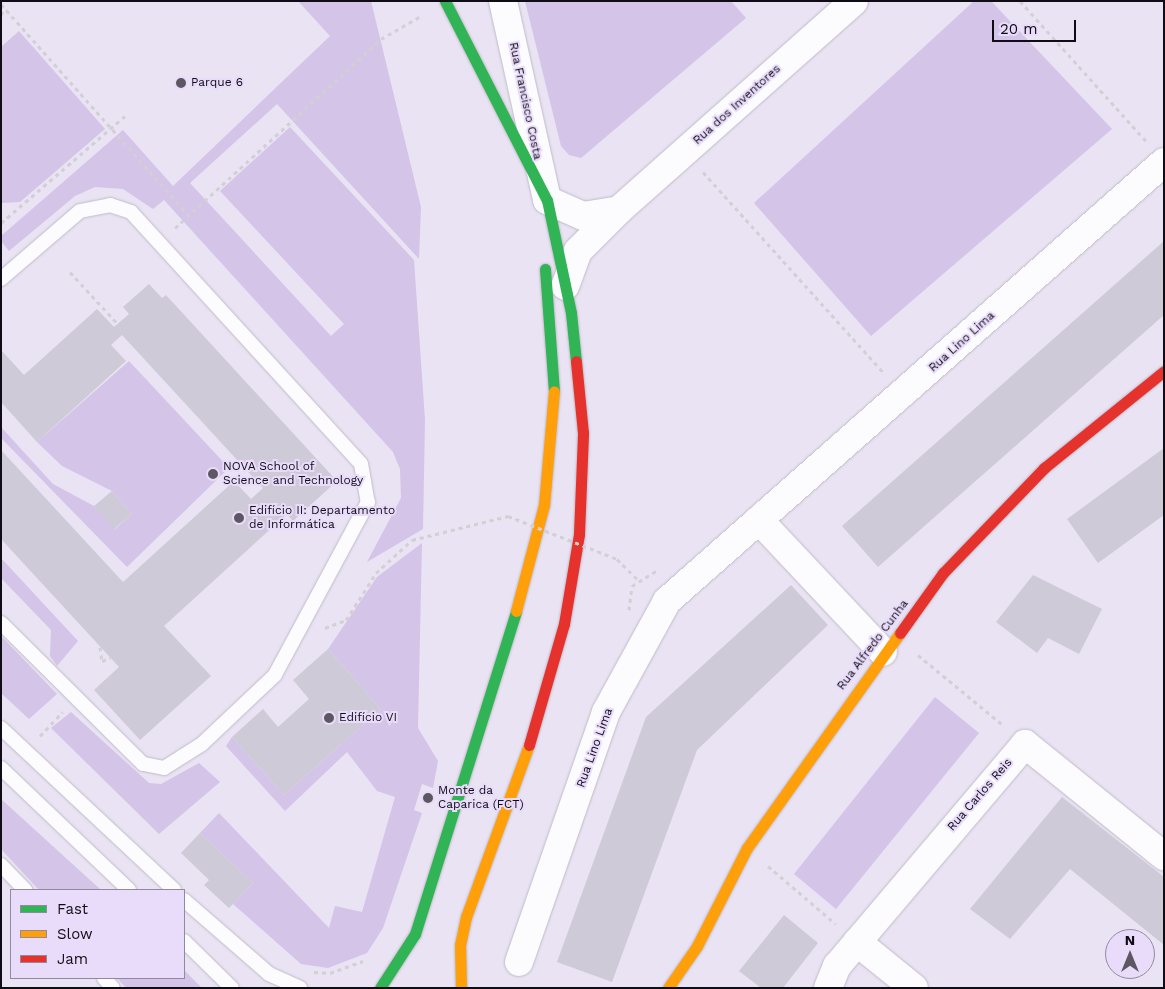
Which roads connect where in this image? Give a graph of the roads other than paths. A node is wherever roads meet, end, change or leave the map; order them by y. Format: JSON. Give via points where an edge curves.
{"nodes":[{"id":1,"x":444,"y":1,"type":"edge"},
{"id":2,"x":503,"y":1,"type":"edge"},
{"id":3,"x":854,"y":1,"type":"edge"},
{"id":4,"x":471,"y":48,"type":"junction"},
{"id":5,"x":1164,"y":162,"type":"edge"},
{"id":6,"x":536,"y":195,"type":"junction"},
{"id":7,"x":619,"y":210,"type":"junction"},
{"id":8,"x":542,"y":254,"type":"dead end"},
{"id":9,"x":1,"y":279,"type":"edge"},
{"id":10,"x":565,"y":286,"type":"junction"},
{"id":11,"x":1164,"y":371,"type":"edge"},
{"id":12,"x":759,"y":520,"type":"junction"},
{"id":13,"x":1,"y":623,"type":"edge"},
{"id":14,"x":890,"y":644,"type":"junction"},
{"id":15,"x":1,"y":728,"type":"edge"},
{"id":16,"x":1,"y":768,"type":"edge"},
{"id":17,"x":1164,"y":856,"type":"edge"},
{"id":18,"x":1,"y":865,"type":"edge"},
{"id":19,"x":24,"y":889,"type":"edge"},
{"id":20,"x":129,"y":889,"type":"edge"},
{"id":21,"x":173,"y":889,"type":"edge"},
{"id":22,"x":185,"y":901,"type":"edge"},
{"id":23,"x":185,"y":942,"type":"edge"},
{"id":24,"x":857,"y":942,"type":"junction"},
{"id":25,"x":519,"y":962,"type":"dead end"},
{"id":26,"x":232,"y":988,"type":"edge"},
{"id":27,"x":300,"y":988,"type":"edge"},
{"id":28,"x":380,"y":988,"type":"edge"},
{"id":29,"x":461,"y":988,"type":"edge"},
{"id":30,"x":668,"y":988,"type":"edge"},
{"id":31,"x":828,"y":988,"type":"edge"},
{"id":32,"x":914,"y":988,"type":"edge"}],
"edges":[{"from":1,"to":4,"type":"main road"},
{"from":2,"to":6,"type":"street","name":"Rua Francisco Costa"},
{"from":3,"to":7,"type":"street","name":"Rua dos Inventores"},
{"from":4,"to":6,"type":"main road"},
{"from":4,"to":6,"type":"main road"},
{"from":5,"to":12,"type":"street","name":"Rua Lino Lima"},
{"from":6,"to":7,"type":"street","via":[[583,216]]},
{"from":6,"to":10,"type":"main road"},
{"from":7,"to":10,"type":"street","name":"Rua dos Inventores","via":[[578,251]]},
{"from":8,"to":28,"type":"main road","via":[[554,336],[550,464],[532,560],[415,934]]},
{"from":9,"to":13,"type":"lane","via":[[80,210],[97,205],[131,212],[361,464],[368,502],[275,674],[202,744],[164,768],[143,764]]},
{"from":10,"to":29,"type":"main road","via":[[578,379],[584,480],[572,583],[536,725],[466,917],[460,945]]},
{"from":11,"to":14,"type":"main road","name":"Rua Alfredo Cunha","via":[[1044,468],[943,573]]},
{"from":12,"to":14,"type":"street"},
{"from":12,"to":25,"type":"street","name":"Rua Lino Lima","via":[[667,601],[606,712]]},
{"from":14,"to":30,"type":"main road","name":"Rua Alfredo Cunha","via":[[747,848],[697,946]]},
{"from":15,"to":21,"type":"lane"},
{"from":16,"to":20,"type":"lane"},
{"from":17,"to":24,"type":"street","name":"Rua Carlos Reis","via":[[1025,744]]},
{"from":18,"to":19,"type":"lane"},
{"from":22,"to":27,"type":"lane","via":[[269,974]]},
{"from":23,"to":26,"type":"lane"},
{"from":24,"to":31,"type":"street","name":"Rua Carlos Reis","via":[[837,966]]},
{"from":24,"to":32,"type":"street"}]}
